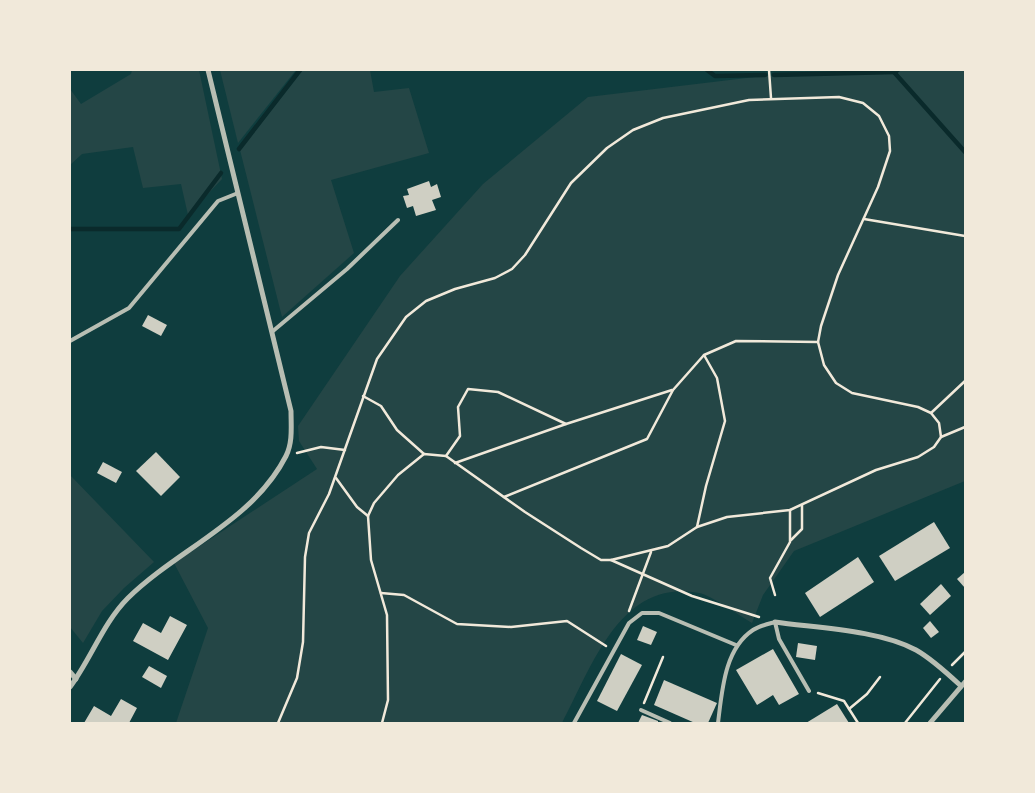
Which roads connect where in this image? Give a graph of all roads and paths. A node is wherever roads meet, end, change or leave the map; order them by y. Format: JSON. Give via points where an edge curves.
{"nodes":[{"id":1,"x":208,"y":70,"type":"edge"},
{"id":2,"x":769,"y":70,"type":"edge"},
{"id":3,"x":771,"y":99,"type":"junction"},
{"id":4,"x":238,"y":193,"type":"junction"},
{"id":5,"x":864,"y":219,"type":"junction"},
{"id":6,"x":398,"y":220,"type":"dead end"},
{"id":7,"x":965,"y":236,"type":"edge"},
{"id":8,"x":273,"y":332,"type":"junction"},
{"id":9,"x":70,"y":341,"type":"edge"},
{"id":10,"x":818,"y":342,"type":"junction"},
{"id":11,"x":704,"y":355,"type":"junction"},
{"id":12,"x":965,"y":380,"type":"edge"},
{"id":13,"x":673,"y":390,"type":"junction"},
{"id":14,"x":363,"y":396,"type":"junction"},
{"id":15,"x":931,"y":412,"type":"junction"},
{"id":16,"x":566,"y":424,"type":"junction"},
{"id":17,"x":965,"y":427,"type":"edge"},
{"id":18,"x":942,"y":437,"type":"junction"},
{"id":19,"x":345,"y":450,"type":"junction"},
{"id":20,"x":424,"y":454,"type":"junction"},
{"id":21,"x":286,"y":456,"type":"junction"},
{"id":22,"x":446,"y":456,"type":"junction"},
{"id":23,"x":455,"y":463,"type":"junction"},
{"id":24,"x":336,"y":478,"type":"junction"},
{"id":25,"x":503,"y":498,"type":"junction"},
{"id":26,"x":802,"y":505,"type":"junction"},
{"id":27,"x":790,"y":510,"type":"junction"},
{"id":28,"x":368,"y":516,"type":"junction"},
{"id":29,"x":697,"y":527,"type":"junction"},
{"id":30,"x":790,"y":542,"type":"junction"},
{"id":31,"x":651,"y":552,"type":"junction"},
{"id":32,"x":611,"y":560,"type":"junction"},
{"id":33,"x":643,"y":576,"type":"junction"},
{"id":34,"x":381,"y":593,"type":"junction"},
{"id":35,"x":775,"y":595,"type":"dead end"},
{"id":36,"x":775,"y":622,"type":"junction"},
{"id":37,"x":629,"y":623,"type":"junction"},
{"id":38,"x":736,"y":645,"type":"junction"},
{"id":39,"x":613,"y":650,"type":"junction"},
{"id":40,"x":965,"y":652,"type":"edge"},
{"id":41,"x":663,"y":657,"type":"dead end"},
{"id":42,"x":70,"y":672,"type":"edge"},
{"id":43,"x":946,"y":672,"type":"junction"},
{"id":44,"x":880,"y":677,"type":"dead end"},
{"id":45,"x":76,"y":679,"type":"junction"},
{"id":46,"x":963,"y":684,"type":"edge"},
{"id":47,"x":70,"y":687,"type":"edge"},
{"id":48,"x":809,"y":691,"type":"joint"},
{"id":49,"x":849,"y":709,"type":"junction"},
{"id":50,"x":641,"y":710,"type":"joint"},
{"id":51,"x":278,"y":723,"type":"edge"},
{"id":52,"x":382,"y":723,"type":"edge"},
{"id":53,"x":574,"y":723,"type":"edge"},
{"id":54,"x":670,"y":723,"type":"edge"},
{"id":55,"x":718,"y":723,"type":"edge"},
{"id":56,"x":858,"y":723,"type":"edge"},
{"id":57,"x":905,"y":723,"type":"edge"},
{"id":58,"x":930,"y":723,"type":"edge"}],
"edges":[{"from":1,"to":4,"type":"street"},
{"from":2,"to":3,"type":"path"},
{"from":3,"to":5,"type":"path","via":[[839,97],[863,103],[879,116],[889,136],[890,151]]},
{"from":3,"to":14,"type":"path","via":[[749,100],[663,118],[633,130],[607,148],[571,184],[512,269],[495,278],[426,301],[406,317],[377,359]]},
{"from":4,"to":8,"type":"street"},
{"from":4,"to":9,"type":"lane","via":[[218,201],[129,308]]},
{"from":5,"to":7,"type":"path"},
{"from":5,"to":10,"type":"path","via":[[838,275]]},
{"from":6,"to":8,"type":"lane"},
{"from":8,"to":21,"type":"street","via":[[291,411],[291,437]]},
{"from":10,"to":11,"type":"path","via":[[736,341]]},
{"from":10,"to":15,"type":"path","via":[[824,365],[836,383],[852,393]]},
{"from":11,"to":13,"type":"path"},
{"from":11,"to":29,"type":"path","via":[[717,378],[725,421]]},
{"from":12,"to":15,"type":"path"},
{"from":13,"to":16,"type":"path"},
{"from":13,"to":25,"type":"path","via":[[647,439]]},
{"from":14,"to":19,"type":"path"},
{"from":14,"to":20,"type":"path","via":[[381,406],[397,430]]},
{"from":15,"to":18,"type":"path","via":[[939,423]]},
{"from":16,"to":22,"type":"path","via":[[498,392],[468,389],[458,407],[460,436]]},
{"from":16,"to":23,"type":"path"},
{"from":17,"to":18,"type":"path"},
{"from":18,"to":26,"type":"path","via":[[934,447],[918,457],[876,470]]},
{"from":19,"to":21,"type":"path","via":[[321,447]]},
{"from":19,"to":24,"type":"path"},
{"from":20,"to":22,"type":"path"},
{"from":20,"to":28,"type":"path","via":[[398,475],[374,503]]},
{"from":21,"to":45,"type":"street","via":[[263,490],[128,598],[112,618]]},
{"from":22,"to":23,"type":"path"},
{"from":23,"to":25,"type":"path"},
{"from":24,"to":28,"type":"path","via":[[357,507]]},
{"from":24,"to":51,"type":"path","via":[[309,533],[305,557],[303,642],[297,678]]},
{"from":25,"to":32,"type":"path","via":[[601,560]]},
{"from":26,"to":27,"type":"path"},
{"from":26,"to":30,"type":"path","via":[[802,529]]},
{"from":27,"to":29,"type":"path","via":[[727,517]]},
{"from":27,"to":30,"type":"path"},
{"from":28,"to":34,"type":"path","via":[[371,560]]},
{"from":29,"to":31,"type":"path","via":[[668,546]]},
{"from":30,"to":35,"type":"path","via":[[770,578]]},
{"from":31,"to":32,"type":"path"},
{"from":31,"to":33,"type":"path"},
{"from":32,"to":33,"type":"path"},
{"from":33,"to":36,"type":"path","via":[[692,596]]},
{"from":33,"to":37,"type":"path","via":[[629,606]]},
{"from":34,"to":39,"type":"path","via":[[404,595],[457,624],[510,628],[568,621]]},
{"from":34,"to":52,"type":"path","via":[[387,615],[388,662],[388,700]]},
{"from":36,"to":38,"type":"lane","via":[[754,629]]},
{"from":36,"to":43,"type":"street","via":[[902,643]]},
{"from":36,"to":48,"type":"lane","via":[[779,639]]},
{"from":37,"to":38,"type":"lane","via":[[642,613],[659,613]]},
{"from":37,"to":39,"type":"lane"},
{"from":38,"to":55,"type":"lane","via":[[724,680]]},
{"from":39,"to":53,"type":"lane"},
{"from":40,"to":43,"type":"path"},
{"from":41,"to":50,"type":"path"},
{"from":42,"to":45,"type":"street"},
{"from":43,"to":46,"type":"street"},
{"from":43,"to":57,"type":"path"},
{"from":44,"to":49,"type":"path"},
{"from":45,"to":47,"type":"street"},
{"from":46,"to":58,"type":"street"},
{"from":48,"to":49,"type":"path","via":[[844,701]]},
{"from":49,"to":56,"type":"path"},
{"from":50,"to":54,"type":"lane"}]}
